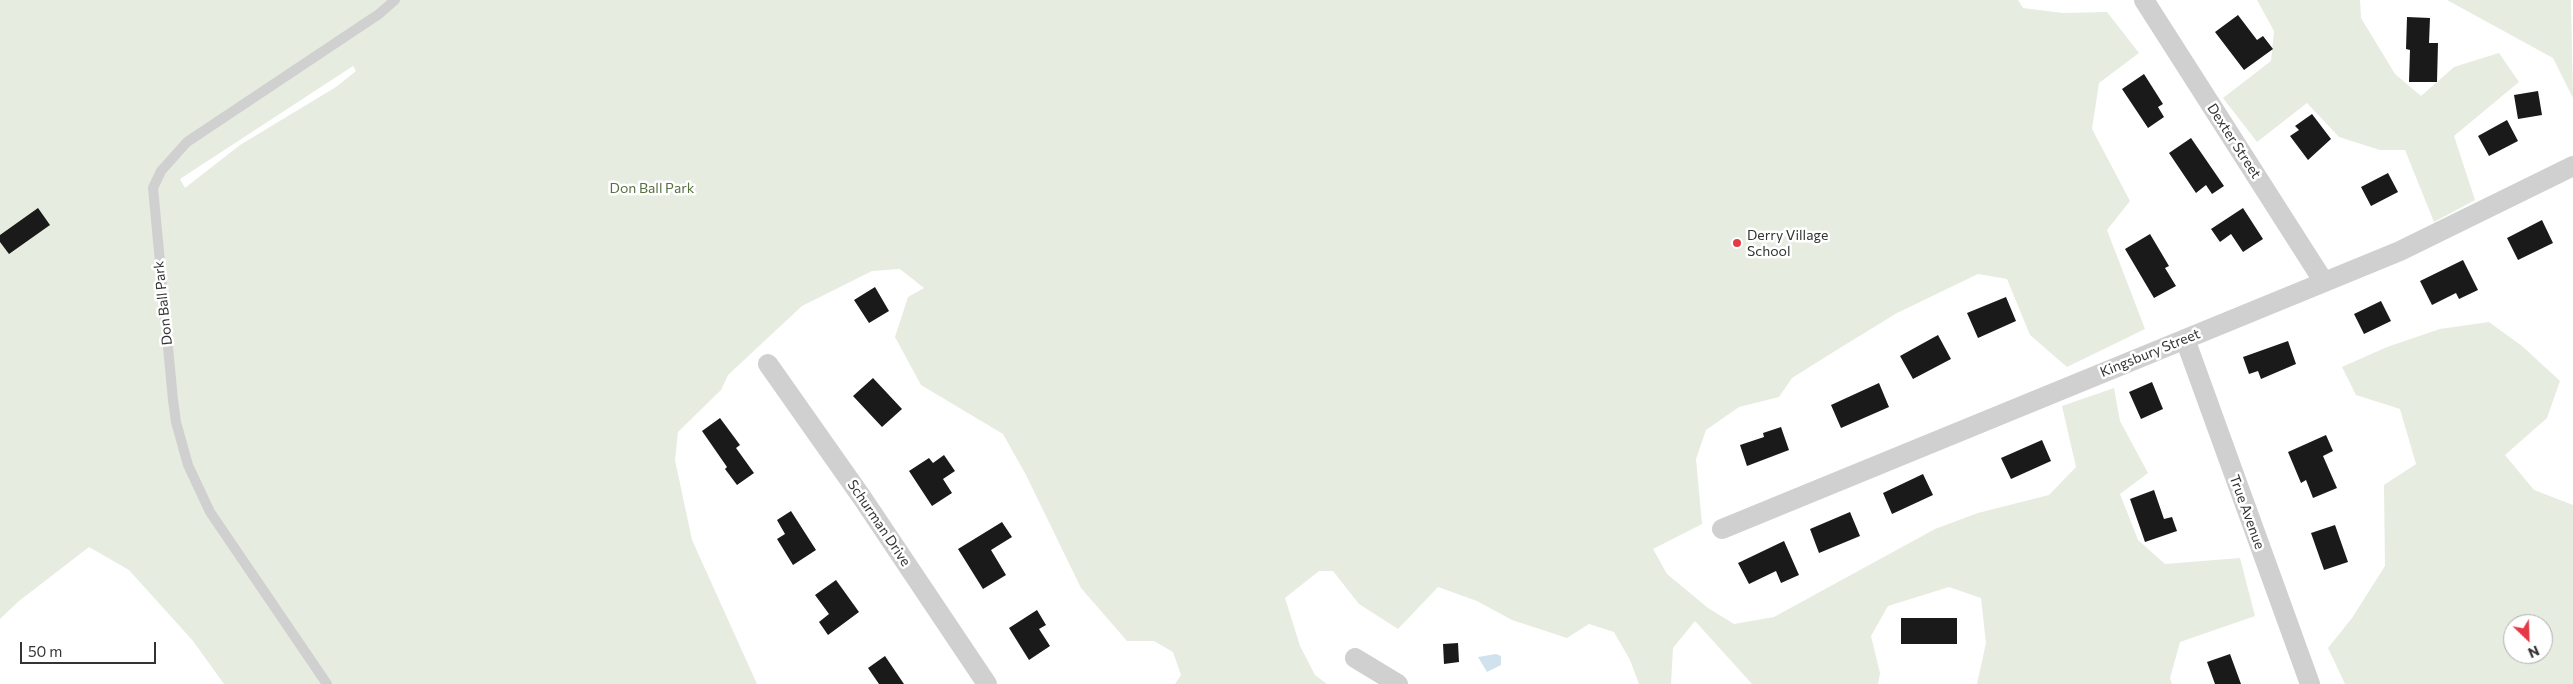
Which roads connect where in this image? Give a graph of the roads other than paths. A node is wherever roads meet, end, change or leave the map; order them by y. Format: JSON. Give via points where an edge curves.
{"nodes":[{"id":1,"x":395,"y":0,"type":"edge"},
{"id":2,"x":2144,"y":0,"type":"edge"},
{"id":3,"x":2573,"y":166,"type":"edge"},
{"id":4,"x":2324,"y":282,"type":"junction"},
{"id":5,"x":2185,"y":339,"type":"junction"},
{"id":6,"x":768,"y":364,"type":"dead end"},
{"id":7,"x":1722,"y":529,"type":"dead end"},
{"id":8,"x":1355,"y":658,"type":"dead end"},
{"id":9,"x":328,"y":684,"type":"edge"},
{"id":10,"x":987,"y":684,"type":"edge"},
{"id":11,"x":1398,"y":684,"type":"edge"},
{"id":12,"x":2310,"y":684,"type":"edge"}],
"edges":[{"from":1,"to":9,"type":"lane","name":"Don Ball Park","via":[[379,14],[187,142],[161,171],[154,188],[173,400],[188,465],[210,512]]},
{"from":2,"to":4,"type":"street","name":"Dexter Street"},
{"from":3,"to":4,"type":"street","name":"Kingsbury Street","via":[[2431,236]]},
{"from":4,"to":5,"type":"street","name":"Kingsbury Street"},
{"from":5,"to":7,"type":"street","name":"Kingsbury Street"},
{"from":5,"to":12,"type":"street","name":"True Avenue"},
{"from":6,"to":10,"type":"street","name":"Schurman Drive"},
{"from":8,"to":11,"type":"street"}]}
